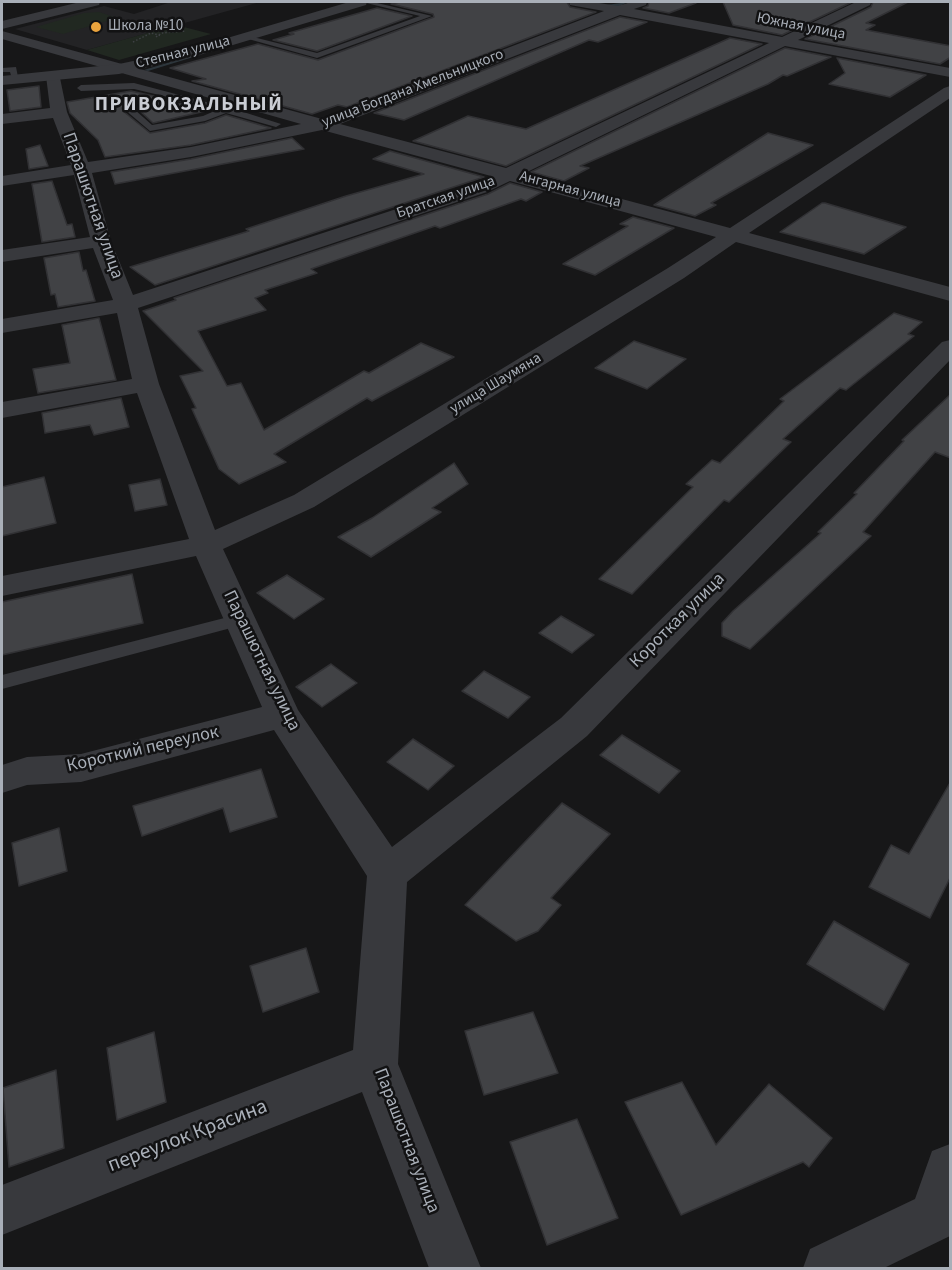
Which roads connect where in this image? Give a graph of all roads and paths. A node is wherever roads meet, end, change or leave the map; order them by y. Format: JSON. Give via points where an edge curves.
{"nodes":[{"id":1,"x":94,"y":2,"type":"edge"},
{"id":2,"x":367,"y":2,"type":"edge"},
{"id":3,"x":575,"y":2,"type":"edge"},
{"id":4,"x":640,"y":2,"type":"edge"},
{"id":5,"x":865,"y":2,"type":"edge"},
{"id":6,"x":619,"y":10,"type":"junction"},
{"id":7,"x":2,"y":25,"type":"edge"},
{"id":8,"x":2,"y":35,"type":"edge"},
{"id":9,"x":251,"y":38,"type":"junction"},
{"id":10,"x":783,"y":40,"type":"junction"},
{"id":11,"x":119,"y":69,"type":"junction"},
{"id":12,"x":2,"y":70,"type":"edge"},
{"id":13,"x":951,"y":73,"type":"edge"},
{"id":14,"x":9,"y":81,"type":"edge"},
{"id":15,"x":951,"y":91,"type":"edge"},
{"id":16,"x":65,"y":92,"type":"junction"},
{"id":17,"x":184,"y":98,"type":"junction"},
{"id":18,"x":243,"y":103,"type":"junction"},
{"id":19,"x":225,"y":110,"type":"junction"},
{"id":20,"x":2,"y":119,"type":"edge"},
{"id":21,"x":276,"y":124,"type":"dead end"},
{"id":22,"x":325,"y":124,"type":"junction"},
{"id":23,"x":82,"y":170,"type":"junction"},
{"id":24,"x":511,"y":174,"type":"junction"},
{"id":25,"x":2,"y":181,"type":"edge"},
{"id":26,"x":733,"y":235,"type":"junction"},
{"id":27,"x":101,"y":241,"type":"junction"},
{"id":28,"x":2,"y":256,"type":"edge"},
{"id":29,"x":951,"y":294,"type":"edge"},
{"id":30,"x":126,"y":305,"type":"junction"},
{"id":31,"x":2,"y":326,"type":"edge"},
{"id":32,"x":951,"y":347,"type":"edge"},
{"id":33,"x":146,"y":384,"type":"junction"},
{"id":34,"x":2,"y":410,"type":"edge"},
{"id":35,"x":206,"y":545,"type":"junction"},
{"id":36,"x":2,"y":586,"type":"edge"},
{"id":37,"x":240,"y":620,"type":"junction"},
{"id":38,"x":2,"y":682,"type":"edge"},
{"id":39,"x":283,"y":715,"type":"junction"},
{"id":40,"x":2,"y":779,"type":"edge"},
{"id":41,"x":387,"y":874,"type":"junction"},
{"id":42,"x":375,"y":1064,"type":"junction"},
{"id":43,"x":951,"y":1169,"type":"edge"},
{"id":44,"x":2,"y":1210,"type":"edge"},
{"id":45,"x":455,"y":1269,"type":"edge"},
{"id":46,"x":829,"y":1269,"type":"edge"}],
"edges":[{"from":1,"to":7,"type":"street"},
{"from":2,"to":9,"type":"street","name":"Степная улица"},
{"from":2,"to":9,"type":"lane","via":[[428,16],[317,56]]},
{"from":3,"to":6,"type":"street","name":"Южная улица"},
{"from":4,"to":6,"type":"street","name":"улица Богдана Хмельницкого"},
{"from":5,"to":10,"type":"street","name":"Братская улица"},
{"from":6,"to":10,"type":"street","name":"Южная улица"},
{"from":6,"to":22,"type":"street","name":"улица Богдана Хмельницкого"},
{"from":8,"to":11,"type":"street"},
{"from":9,"to":11,"type":"street","name":"Степная улица"},
{"from":10,"to":13,"type":"street","name":"Южная улица"},
{"from":10,"to":24,"type":"street","name":"Братская улица"},
{"from":11,"to":16,"type":"street","name":"Степная улица"},
{"from":11,"to":18,"type":"street","name":"Ангарная улица"},
{"from":12,"to":14,"type":"lane","via":[[13,69]]},
{"from":14,"to":16,"type":"street","name":"Степная улица"},
{"from":15,"to":26,"type":"street","name":"улица Шаумяна"},
{"from":16,"to":17,"type":"lane","via":[[134,86]]},
{"from":16,"to":20,"type":"street"},
{"from":16,"to":23,"type":"street","name":"Парашютная улица"},
{"from":17,"to":19,"type":"lane"},
{"from":17,"to":19,"type":"lane","via":[[128,109],[150,128],[206,118]]},
{"from":18,"to":19,"type":"lane"},
{"from":18,"to":22,"type":"street","name":"Ангарная улица"},
{"from":19,"to":21,"type":"lane"},
{"from":22,"to":23,"type":"street","name":"улица Богдана Хмельницкого"},
{"from":22,"to":24,"type":"street","name":"Ангарная улица"},
{"from":23,"to":25,"type":"street","name":"улица Богдана Хмельницкого"},
{"from":23,"to":27,"type":"street","name":"Парашютная улица"},
{"from":24,"to":26,"type":"street","name":"Ангарная улица"},
{"from":24,"to":30,"type":"street","name":"Братская улица","via":[[480,188]]},
{"from":26,"to":29,"type":"street","name":"Ангарная улица"},
{"from":26,"to":35,"type":"street","name":"улица Шаумяна","via":[[304,501]]},
{"from":27,"to":28,"type":"street"},
{"from":27,"to":30,"type":"street","name":"Парашютная улица"},
{"from":30,"to":31,"type":"street","name":"Братская улица"},
{"from":30,"to":33,"type":"street","name":"Парашютная улица"},
{"from":32,"to":41,"type":"street","name":"Короткая улица","via":[[574,727]]},
{"from":33,"to":34,"type":"street"},
{"from":33,"to":35,"type":"street","name":"Парашютная улица"},
{"from":35,"to":36,"type":"street","name":"улица Шаумяна"},
{"from":35,"to":37,"type":"street","name":"Парашютная улица"},
{"from":37,"to":38,"type":"lane"},
{"from":37,"to":39,"type":"street","name":"Парашютная улица"},
{"from":39,"to":40,"type":"street","name":"Короткий переулок","via":[[81,768],[27,771]]},
{"from":39,"to":41,"type":"street","name":"Парашютная улица"},
{"from":41,"to":42,"type":"street","name":"Парашютная улица"},
{"from":42,"to":44,"type":"street","name":"переулок Красина"},
{"from":42,"to":45,"type":"street","name":"Парашютная улица"},
{"from":43,"to":46,"type":"street","via":[[935,1216]]}]}
